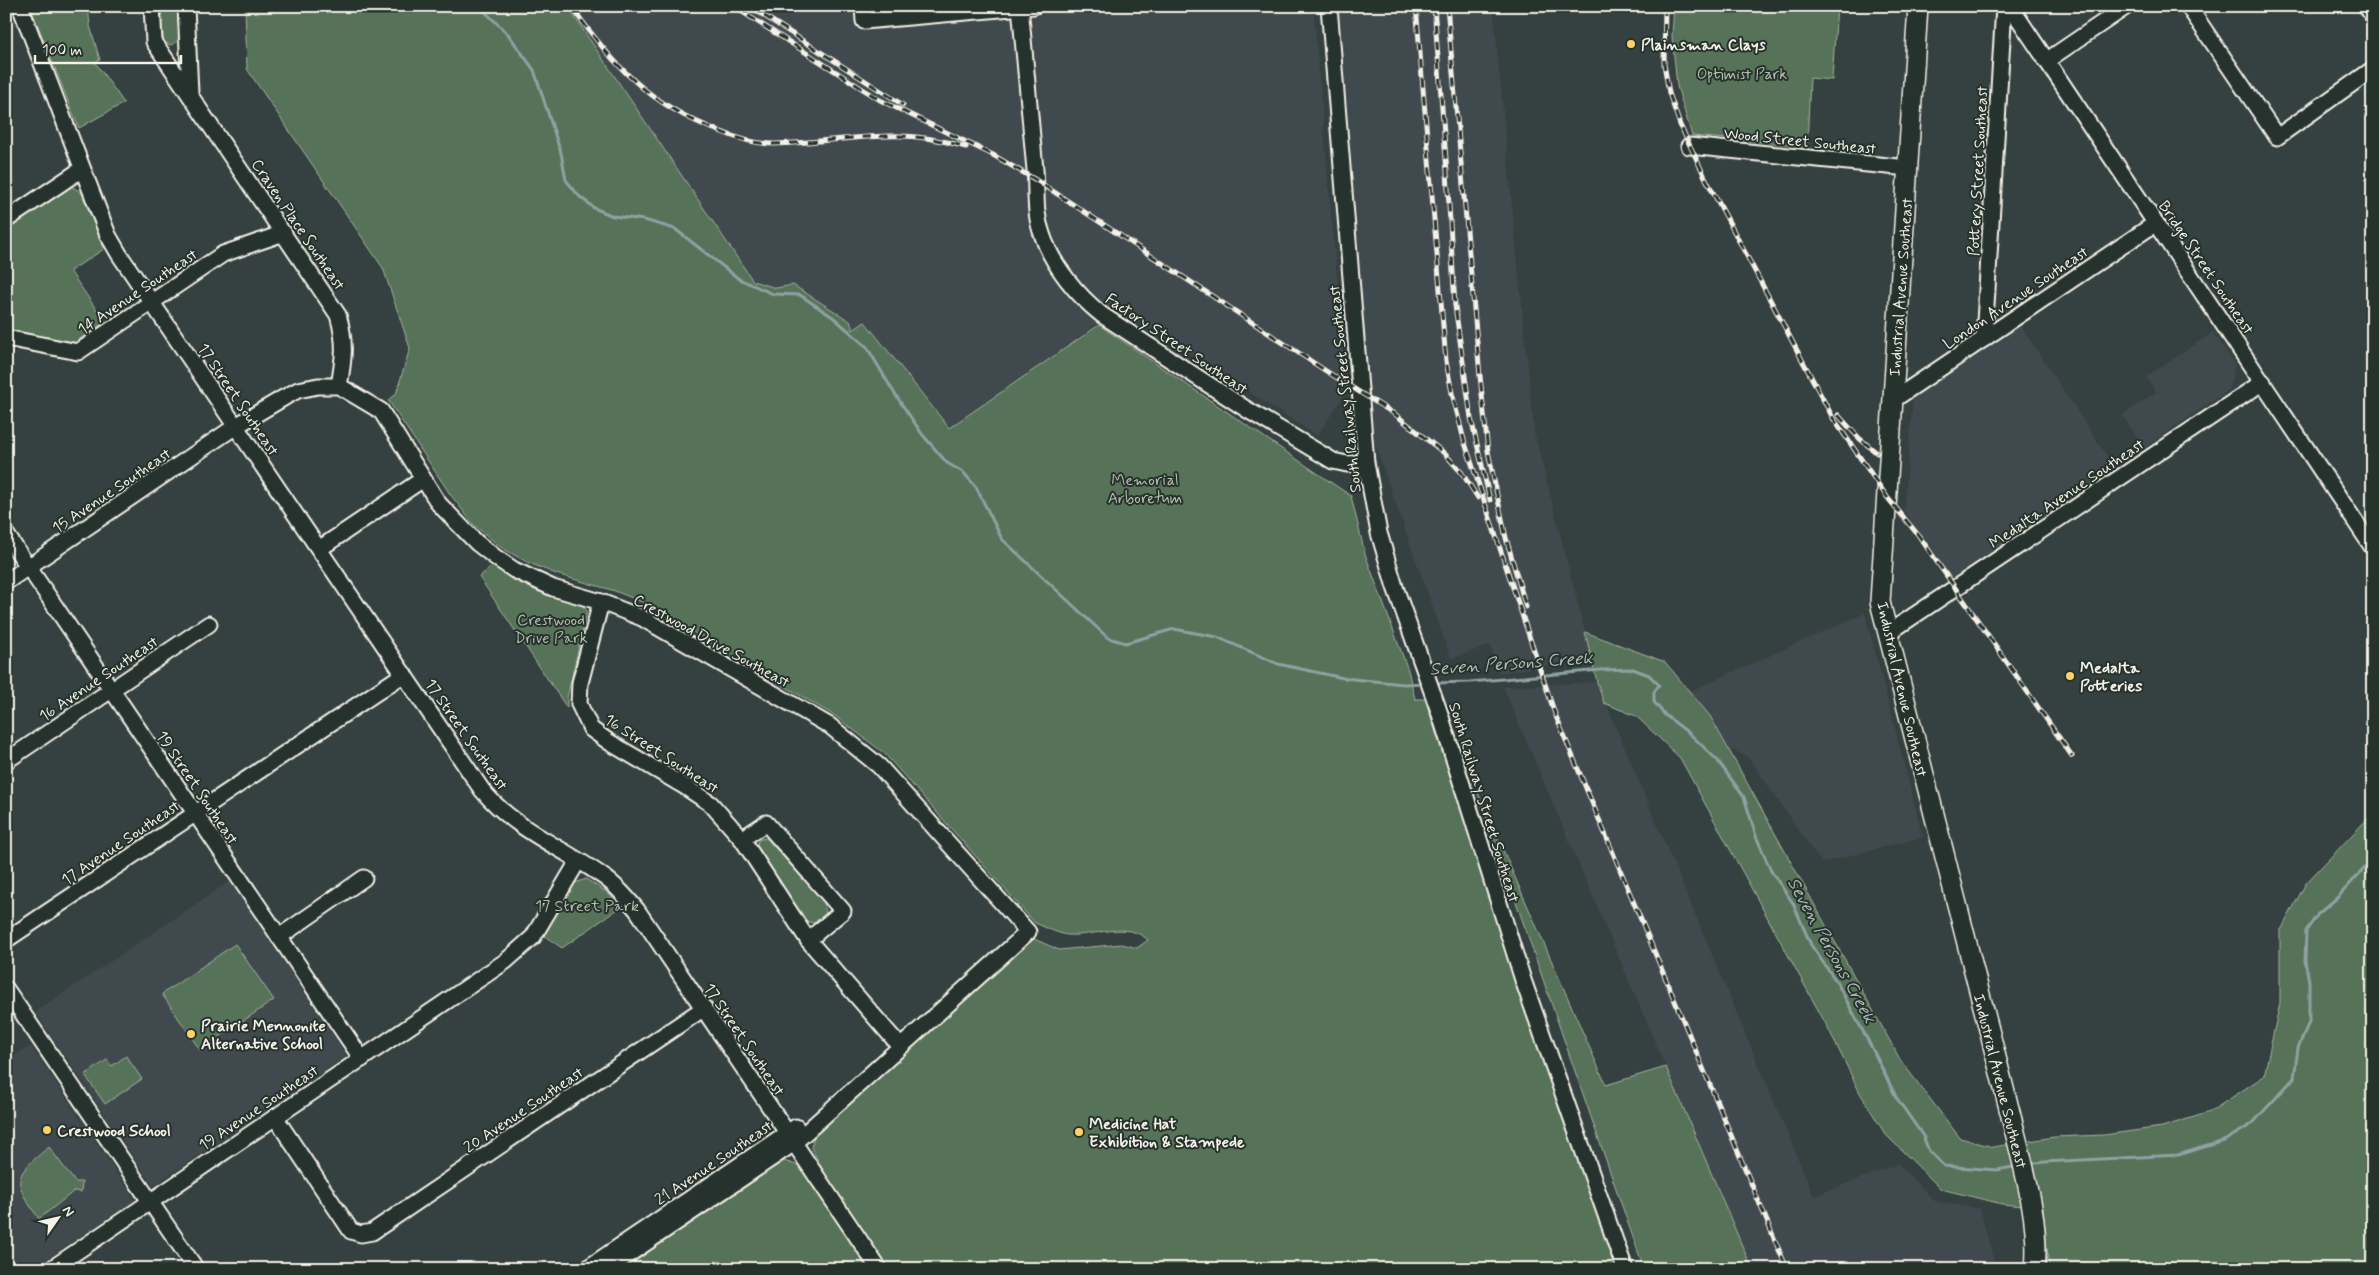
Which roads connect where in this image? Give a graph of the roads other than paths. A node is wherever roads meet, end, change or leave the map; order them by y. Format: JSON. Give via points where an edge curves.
{"nodes":[{"id":1,"x":20,"y":6,"type":"edge"},
{"id":2,"x":152,"y":6,"type":"edge"},
{"id":3,"x":186,"y":6,"type":"edge"},
{"id":4,"x":1329,"y":6,"type":"edge"},
{"id":5,"x":1918,"y":6,"type":"edge"},
{"id":6,"x":2004,"y":6,"type":"edge"},
{"id":7,"x":2010,"y":6,"type":"edge"},
{"id":8,"x":2128,"y":6,"type":"edge"},
{"id":9,"x":2188,"y":6,"type":"edge"},
{"id":10,"x":2366,"y":6,"type":"edge"},
{"id":11,"x":1025,"y":7,"type":"edge"},
{"id":12,"x":863,"y":14,"type":"edge"},
{"id":13,"x":2373,"y":16,"type":"edge"},
{"id":14,"x":2046,"y":61,"type":"junction"},
{"id":15,"x":2373,"y":69,"type":"edge"},
{"id":16,"x":190,"y":94,"type":"junction"},
{"id":17,"x":1689,"y":146,"type":"dead end"},
{"id":18,"x":1908,"y":168,"type":"junction"},
{"id":19,"x":82,"y":169,"type":"junction"},
{"id":20,"x":6,"y":220,"type":"edge"},
{"id":21,"x":2156,"y":223,"type":"junction"},
{"id":22,"x":284,"y":233,"type":"junction"},
{"id":23,"x":151,"y":302,"type":"junction"},
{"id":24,"x":6,"y":338,"type":"edge"},
{"id":25,"x":1984,"y":339,"type":"junction"},
{"id":26,"x":2263,"y":382,"type":"junction"},
{"id":27,"x":339,"y":386,"type":"junction"},
{"id":28,"x":1893,"y":400,"type":"junction"},
{"id":29,"x":236,"y":426,"type":"junction"},
{"id":30,"x":1366,"y":463,"type":"junction"},
{"id":31,"x":423,"y":479,"type":"junction"},
{"id":32,"x":6,"y":534,"type":"edge"},
{"id":33,"x":2373,"y":548,"type":"edge"},
{"id":34,"x":319,"y":549,"type":"junction"},
{"id":35,"x":28,"y":567,"type":"junction"},
{"id":36,"x":6,"y":582,"type":"edge"},
{"id":37,"x":601,"y":602,"type":"junction"},
{"id":38,"x":209,"y":624,"type":"dead end"},
{"id":39,"x":1888,"y":633,"type":"junction"},
{"id":40,"x":404,"y":674,"type":"junction"},
{"id":41,"x":112,"y":691,"type":"junction"},
{"id":42,"x":6,"y":761,"type":"edge"},
{"id":43,"x":195,"y":813,"type":"junction"},
{"id":44,"x":742,"y":839,"type":"junction"},
{"id":45,"x":578,"y":861,"type":"junction"},
{"id":46,"x":364,"y":878,"type":"dead end"},
{"id":47,"x":1028,"y":932,"type":"joint"},
{"id":48,"x":279,"y":937,"type":"junction"},
{"id":49,"x":6,"y":940,"type":"edge"},
{"id":50,"x":808,"y":940,"type":"junction"},
{"id":51,"x":6,"y":989,"type":"edge"},
{"id":52,"x":704,"y":1008,"type":"junction"},
{"id":53,"x":900,"y":1046,"type":"junction"},
{"id":54,"x":362,"y":1059,"type":"junction"},
{"id":55,"x":275,"y":1117,"type":"junction"},
{"id":56,"x":791,"y":1138,"type":"junction"},
{"id":57,"x":151,"y":1202,"type":"junction"},
{"id":58,"x":51,"y":1269,"type":"edge"},
{"id":59,"x":196,"y":1269,"type":"edge"},
{"id":60,"x":586,"y":1269,"type":"edge"},
{"id":61,"x":607,"y":1269,"type":"edge"},
{"id":62,"x":879,"y":1269,"type":"edge"},
{"id":63,"x":1625,"y":1269,"type":"edge"},
{"id":64,"x":2035,"y":1269,"type":"edge"}],
"edges":[{"from":1,"to":19,"type":"street","name":"17 Street Southeast"},
{"from":2,"to":16,"type":"street","name":"Craven Place Southeast","via":[[154,42]]},
{"from":3,"to":16,"type":"street"},
{"from":4,"to":30,"type":"street","name":"South Railway Street Southeast"},
{"from":5,"to":18,"type":"main road","name":"Industrial Avenue Southeast"},
{"from":6,"to":25,"type":"street","name":"Pottery Street Southeast"},
{"from":7,"to":14,"type":"street","name":"Bridge Street Southeast"},
{"from":8,"to":14,"type":"street"},
{"from":9,"to":15,"type":"street","via":[[2277,137]]},
{"from":10,"to":13,"type":"street"},
{"from":11,"to":12,"type":"street"},
{"from":11,"to":30,"type":"street","name":"Factory Street Southeast","via":[[1037,216],[1049,252],[1061,271],[1090,306],[1102,315],[1246,409],[1333,461]]},
{"from":14,"to":21,"type":"street","name":"Bridge Street Southeast"},
{"from":16,"to":22,"type":"street","name":"Craven Place Southeast"},
{"from":17,"to":18,"type":"street","name":"Wood Street Southeast"},
{"from":18,"to":28,"type":"main road","name":"Industrial Avenue Southeast"},
{"from":19,"to":20,"type":"street"},
{"from":19,"to":23,"type":"street","name":"17 Street Southeast","via":[[108,235]]},
{"from":21,"to":25,"type":"street","name":"London Avenue Southeast"},
{"from":21,"to":26,"type":"street","name":"Bridge Street Southeast"},
{"from":22,"to":23,"type":"street","name":"14 Avenue Southeast","via":[[223,254]]},
{"from":22,"to":27,"type":"street","name":"Craven Place Southeast","via":[[338,315],[345,351]]},
{"from":23,"to":24,"type":"street","name":"14 Avenue Southeast","via":[[78,352]]},
{"from":23,"to":29,"type":"street","name":"17 Street Southeast"},
{"from":25,"to":28,"type":"street","name":"London Avenue Southeast"},
{"from":26,"to":33,"type":"street","name":"Bridge Street Southeast"},
{"from":26,"to":39,"type":"street","name":"Medalta Avenue Southeast"},
{"from":27,"to":29,"type":"street","via":[[298,390]]},
{"from":27,"to":31,"type":"street","name":"Crestwood Drive Southeast","via":[[381,411]]},
{"from":28,"to":39,"type":"main road","name":"Industrial Avenue Southeast","via":[[1880,602]]},
{"from":29,"to":34,"type":"street","name":"17 Street Southeast"},
{"from":29,"to":35,"type":"street","name":"15 Avenue Southeast"},
{"from":30,"to":63,"type":"street","name":"South Railway Street Southeast","via":[[1379,533],[1395,587],[1523,980]]},
{"from":31,"to":34,"type":"street"},
{"from":31,"to":37,"type":"street","name":"Crestwood Drive Southeast","via":[[439,504],[477,544],[495,557],[514,570],[553,588]]},
{"from":32,"to":35,"type":"street","name":"19 Street Southeast"},
{"from":34,"to":40,"type":"street","name":"17 Street Southeast"},
{"from":35,"to":36,"type":"street","name":"15 Avenue Southeast"},
{"from":35,"to":41,"type":"street","name":"19 Street Southeast"},
{"from":37,"to":44,"type":"street","name":"16 Street Southeast","via":[[580,683],[579,704],[591,729],[712,804]]},
{"from":37,"to":47,"type":"street","name":"Crestwood Drive Southeast","via":[[642,618],[830,726],[879,766]]},
{"from":38,"to":41,"type":"street","name":"16 Avenue Southeast"},
{"from":39,"to":64,"type":"main road","name":"Industrial Avenue Southeast","via":[[2014,1124],[2037,1251]]},
{"from":40,"to":43,"type":"street","name":"17 Avenue Southeast"},
{"from":40,"to":45,"type":"street","name":"17 Street Southeast","via":[[495,805]]},
{"from":41,"to":42,"type":"street","name":"16 Avenue Southeast"},
{"from":41,"to":43,"type":"street","name":"19 Street Southeast"},
{"from":43,"to":48,"type":"street","name":"19 Street Southeast"},
{"from":43,"to":49,"type":"street","name":"17 Avenue Southeast"},
{"from":44,"to":50,"type":"street","name":"16 Street Southeast"},
{"from":44,"to":50,"type":"street","via":[[766,823],[842,910]]},
{"from":45,"to":52,"type":"street","name":"17 Street Southeast","via":[[620,890]]},
{"from":45,"to":54,"type":"street","name":"19 Avenue Southeast","via":[[534,937],[521,949]]},
{"from":46,"to":48,"type":"street"},
{"from":47,"to":53,"type":"street","name":"21 Avenue Southeast"},
{"from":48,"to":54,"type":"street","name":"19 Street Southeast"},
{"from":50,"to":53,"type":"street","name":"16 Street Southeast"},
{"from":51,"to":57,"type":"street"},
{"from":52,"to":55,"type":"street","name":"20 Avenue Southeast","via":[[372,1232],[361,1234],[352,1231]]},
{"from":52,"to":56,"type":"street","name":"17 Street Southeast"},
{"from":53,"to":56,"type":"street","name":"21 Avenue Southeast"},
{"from":54,"to":55,"type":"street","name":"19 Avenue Southeast"},
{"from":55,"to":57,"type":"street","name":"19 Avenue Southeast"},
{"from":56,"to":60,"type":"street","name":"21 Avenue Southeast"},
{"from":56,"to":61,"type":"street","name":"21 Avenue Southeast"},
{"from":56,"to":62,"type":"street","name":"17 Street Southeast"},
{"from":57,"to":58,"type":"street","name":"19 Avenue Southeast"},
{"from":57,"to":59,"type":"street"}]}
